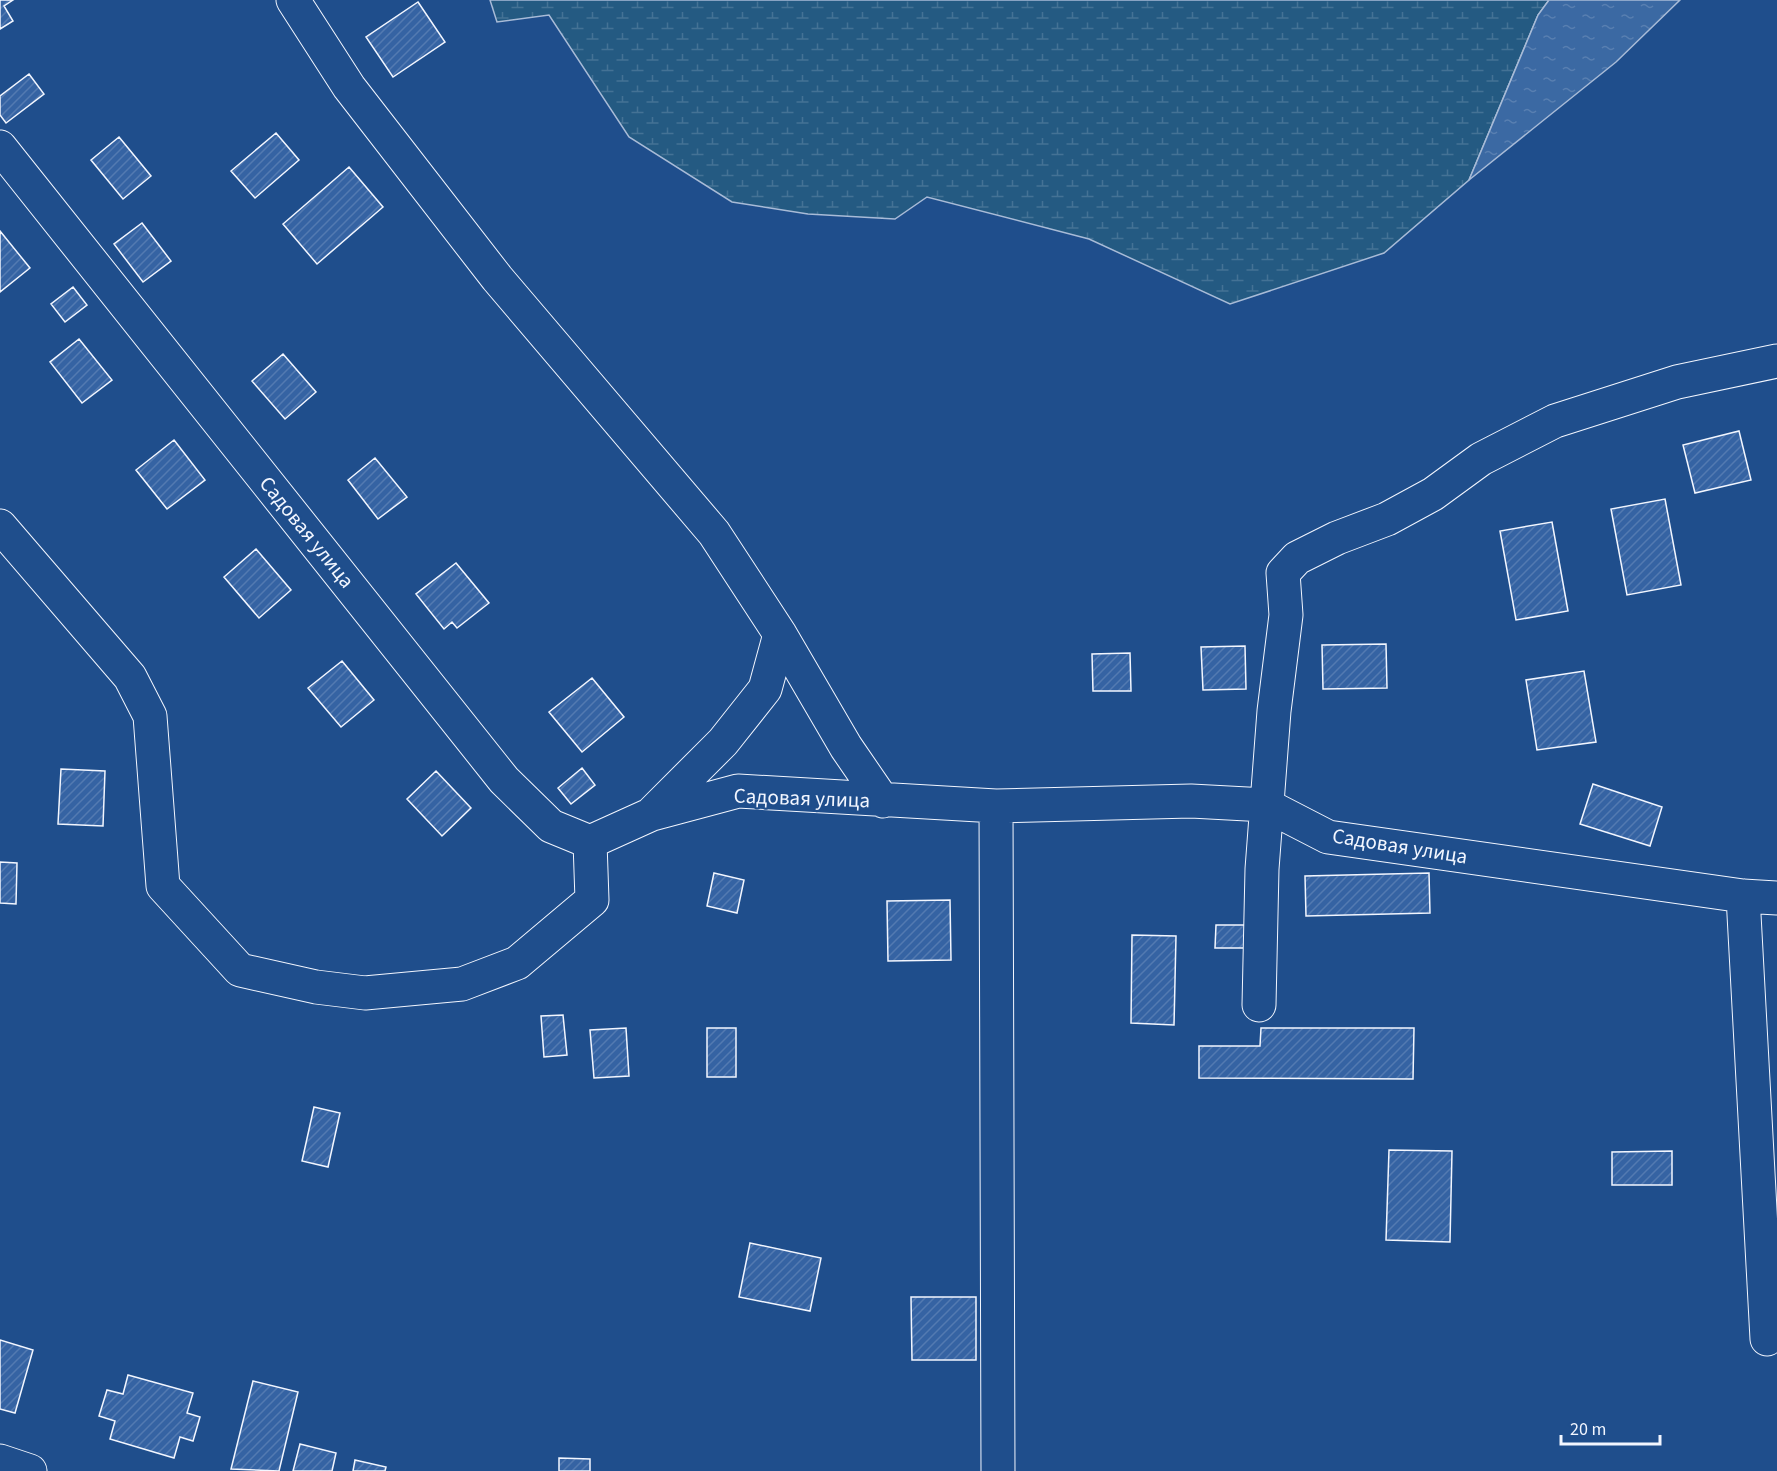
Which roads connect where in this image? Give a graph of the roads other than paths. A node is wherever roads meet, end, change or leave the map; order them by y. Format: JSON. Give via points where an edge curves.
{"nodes":[{"id":1,"x":293,"y":0,"type":"edge"},
{"id":2,"x":0,"y":147,"type":"edge"},
{"id":3,"x":1777,"y":361,"type":"edge"},
{"id":4,"x":0,"y":526,"type":"edge"},
{"id":5,"x":780,"y":634,"type":"junction"},
{"id":6,"x":883,"y":801,"type":"junction"},
{"id":7,"x":1266,"y":805,"type":"junction"},
{"id":8,"x":996,"y":806,"type":"junction"},
{"id":9,"x":652,"y":814,"type":"junction"},
{"id":10,"x":590,"y":842,"type":"junction"},
{"id":11,"x":1743,"y":896,"type":"junction"},
{"id":12,"x":1777,"y":898,"type":"edge"},
{"id":13,"x":1259,"y":1005,"type":"dead end"},
{"id":14,"x":1767,"y":1339,"type":"dead end"},
{"id":15,"x":0,"y":1461,"type":"edge"},
{"id":16,"x":30,"y":1471,"type":"edge"},
{"id":17,"x":998,"y":1471,"type":"edge"}],
"edges":[{"from":1,"to":5,"type":"street","name":"Садовая улица","via":[[348,87],[497,278],[714,533]]},
{"from":2,"to":10,"type":"street","name":"Садовая улица","via":[[504,780],[551,826]]},
{"from":3,"to":7,"type":"street","via":[[1677,382],[1555,421],[1481,459],[1433,494],[1387,519],[1297,558],[1283,573],[1286,615]]},
{"from":4,"to":10,"type":"street","via":[[130,677],[150,716],[163,886],[240,970],[365,993],[462,984],[517,963],[592,900]]},
{"from":5,"to":6,"type":"street","name":"Садовая улица","via":[[846,747]]},
{"from":5,"to":9,"type":"street","name":"Садовая улица","via":[[765,689],[723,742]]},
{"from":6,"to":8,"type":"street","name":"Садовая улица"},
{"from":6,"to":9,"type":"street","name":"Садовая улица","via":[[738,791]]},
{"from":7,"to":8,"type":"street","name":"Садовая улица","via":[[1191,801]]},
{"from":7,"to":11,"type":"street","name":"Садовая улица","via":[[1328,837]]},
{"from":7,"to":13,"type":"street"},
{"from":8,"to":17,"type":"street"},
{"from":9,"to":10,"type":"street","name":"Садовая улица"},
{"from":11,"to":12,"type":"street","name":"Садовая улица"},
{"from":11,"to":14,"type":"street"},
{"from":15,"to":16,"type":"street"}]}
